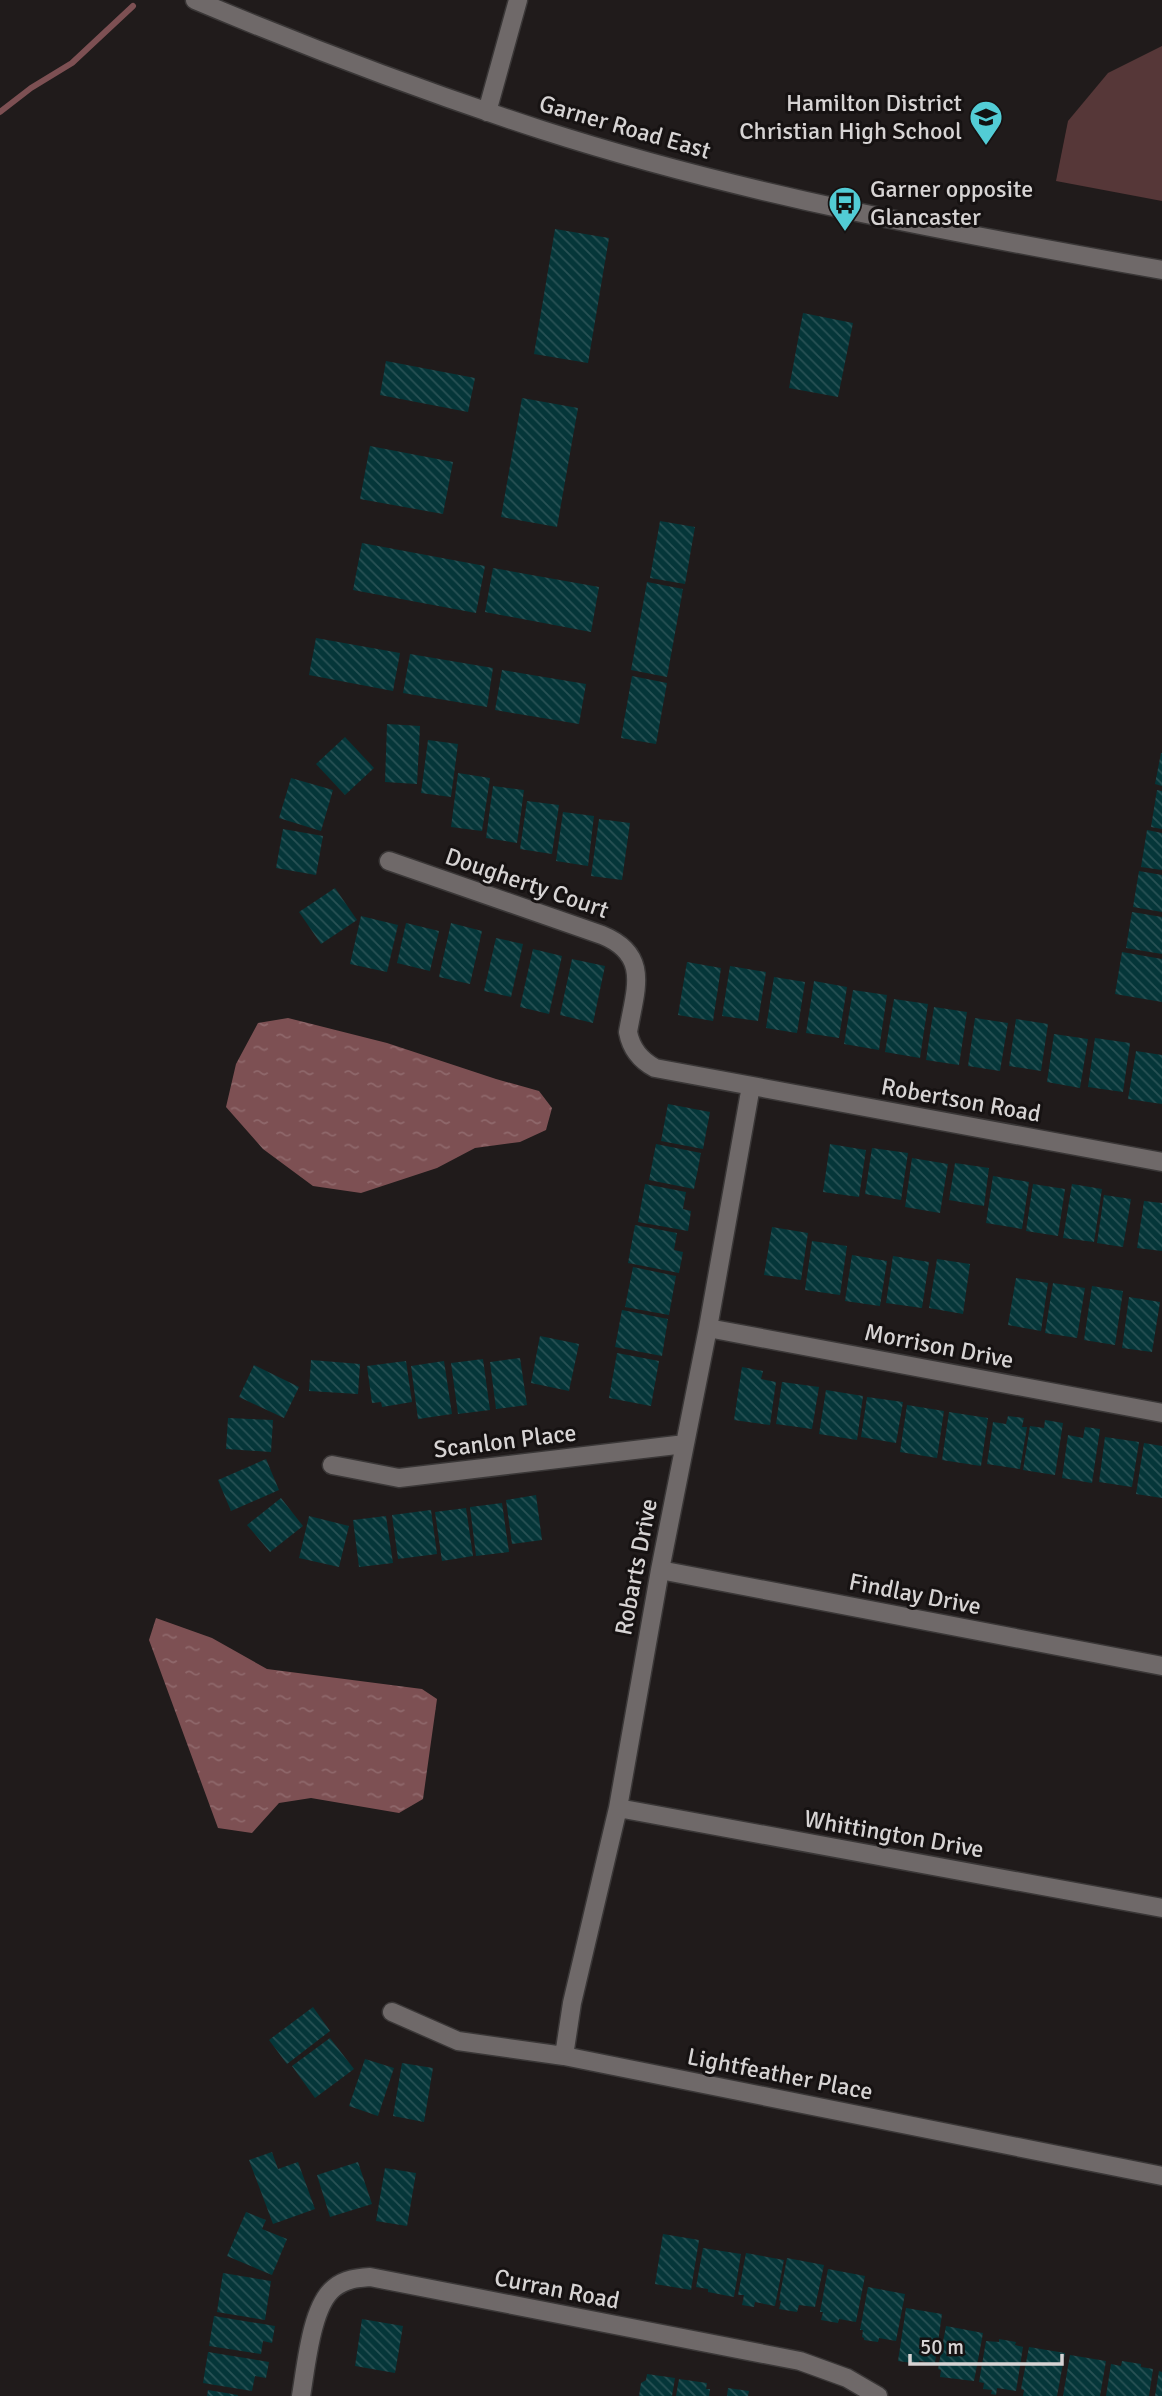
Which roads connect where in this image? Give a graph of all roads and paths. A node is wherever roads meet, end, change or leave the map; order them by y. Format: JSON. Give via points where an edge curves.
{"nodes":[{"id":1,"x":195,"y":0,"type":"edge"},
{"id":2,"x":518,"y":0,"type":"edge"},
{"id":3,"x":487,"y":112,"type":"junction"},
{"id":4,"x":1162,"y":270,"type":"edge"},
{"id":5,"x":390,"y":861,"type":"dead end"},
{"id":6,"x":751,"y":1086,"type":"junction"},
{"id":7,"x":1162,"y":1162,"type":"edge"},
{"id":8,"x":708,"y":1328,"type":"junction"},
{"id":9,"x":1162,"y":1413,"type":"edge"},
{"id":10,"x":685,"y":1444,"type":"junction"},
{"id":11,"x":332,"y":1465,"type":"dead end"},
{"id":12,"x":660,"y":1570,"type":"junction"},
{"id":13,"x":1162,"y":1666,"type":"edge"},
{"id":14,"x":618,"y":1808,"type":"junction"},
{"id":15,"x":1162,"y":1908,"type":"edge"},
{"id":16,"x":392,"y":2012,"type":"dead end"},
{"id":17,"x":564,"y":2056,"type":"junction"},
{"id":18,"x":1162,"y":2176,"type":"edge"},
{"id":19,"x":301,"y":2396,"type":"edge"},
{"id":20,"x":878,"y":2396,"type":"edge"}],
"edges":[{"from":1,"to":3,"type":"street","name":"Garner Road East"},
{"from":2,"to":3,"type":"street"},
{"from":3,"to":4,"type":"street","name":"Garner Road East","via":[[610,150],[821,203]]},
{"from":5,"to":6,"type":"street","name":"Dougherty Court","via":[[615,940],[633,959],[637,975],[628,1032],[641,1059],[655,1068]]},
{"from":6,"to":7,"type":"street","name":"Robertson Road"},
{"from":6,"to":8,"type":"street","name":"Robarts Drive"},
{"from":8,"to":9,"type":"street","name":"Morrison Drive"},
{"from":8,"to":10,"type":"street","name":"Robarts Drive"},
{"from":10,"to":11,"type":"street","name":"Scanlon Place","via":[[400,1478]]},
{"from":10,"to":12,"type":"street","name":"Robarts Drive"},
{"from":12,"to":13,"type":"street","name":"Findlay Drive"},
{"from":12,"to":14,"type":"street","name":"Robarts Drive"},
{"from":14,"to":15,"type":"street","name":"Whittington Drive"},
{"from":14,"to":17,"type":"street","name":"Robarts Drive"},
{"from":16,"to":17,"type":"street","name":"Lightfeather Place","via":[[458,2041]]},
{"from":17,"to":18,"type":"street","name":"Lightfeather Place"},
{"from":19,"to":20,"type":"street","name":"Curran Road","via":[[323,2303],[333,2289],[350,2279],[370,2277],[800,2361],[848,2378]]}]}
